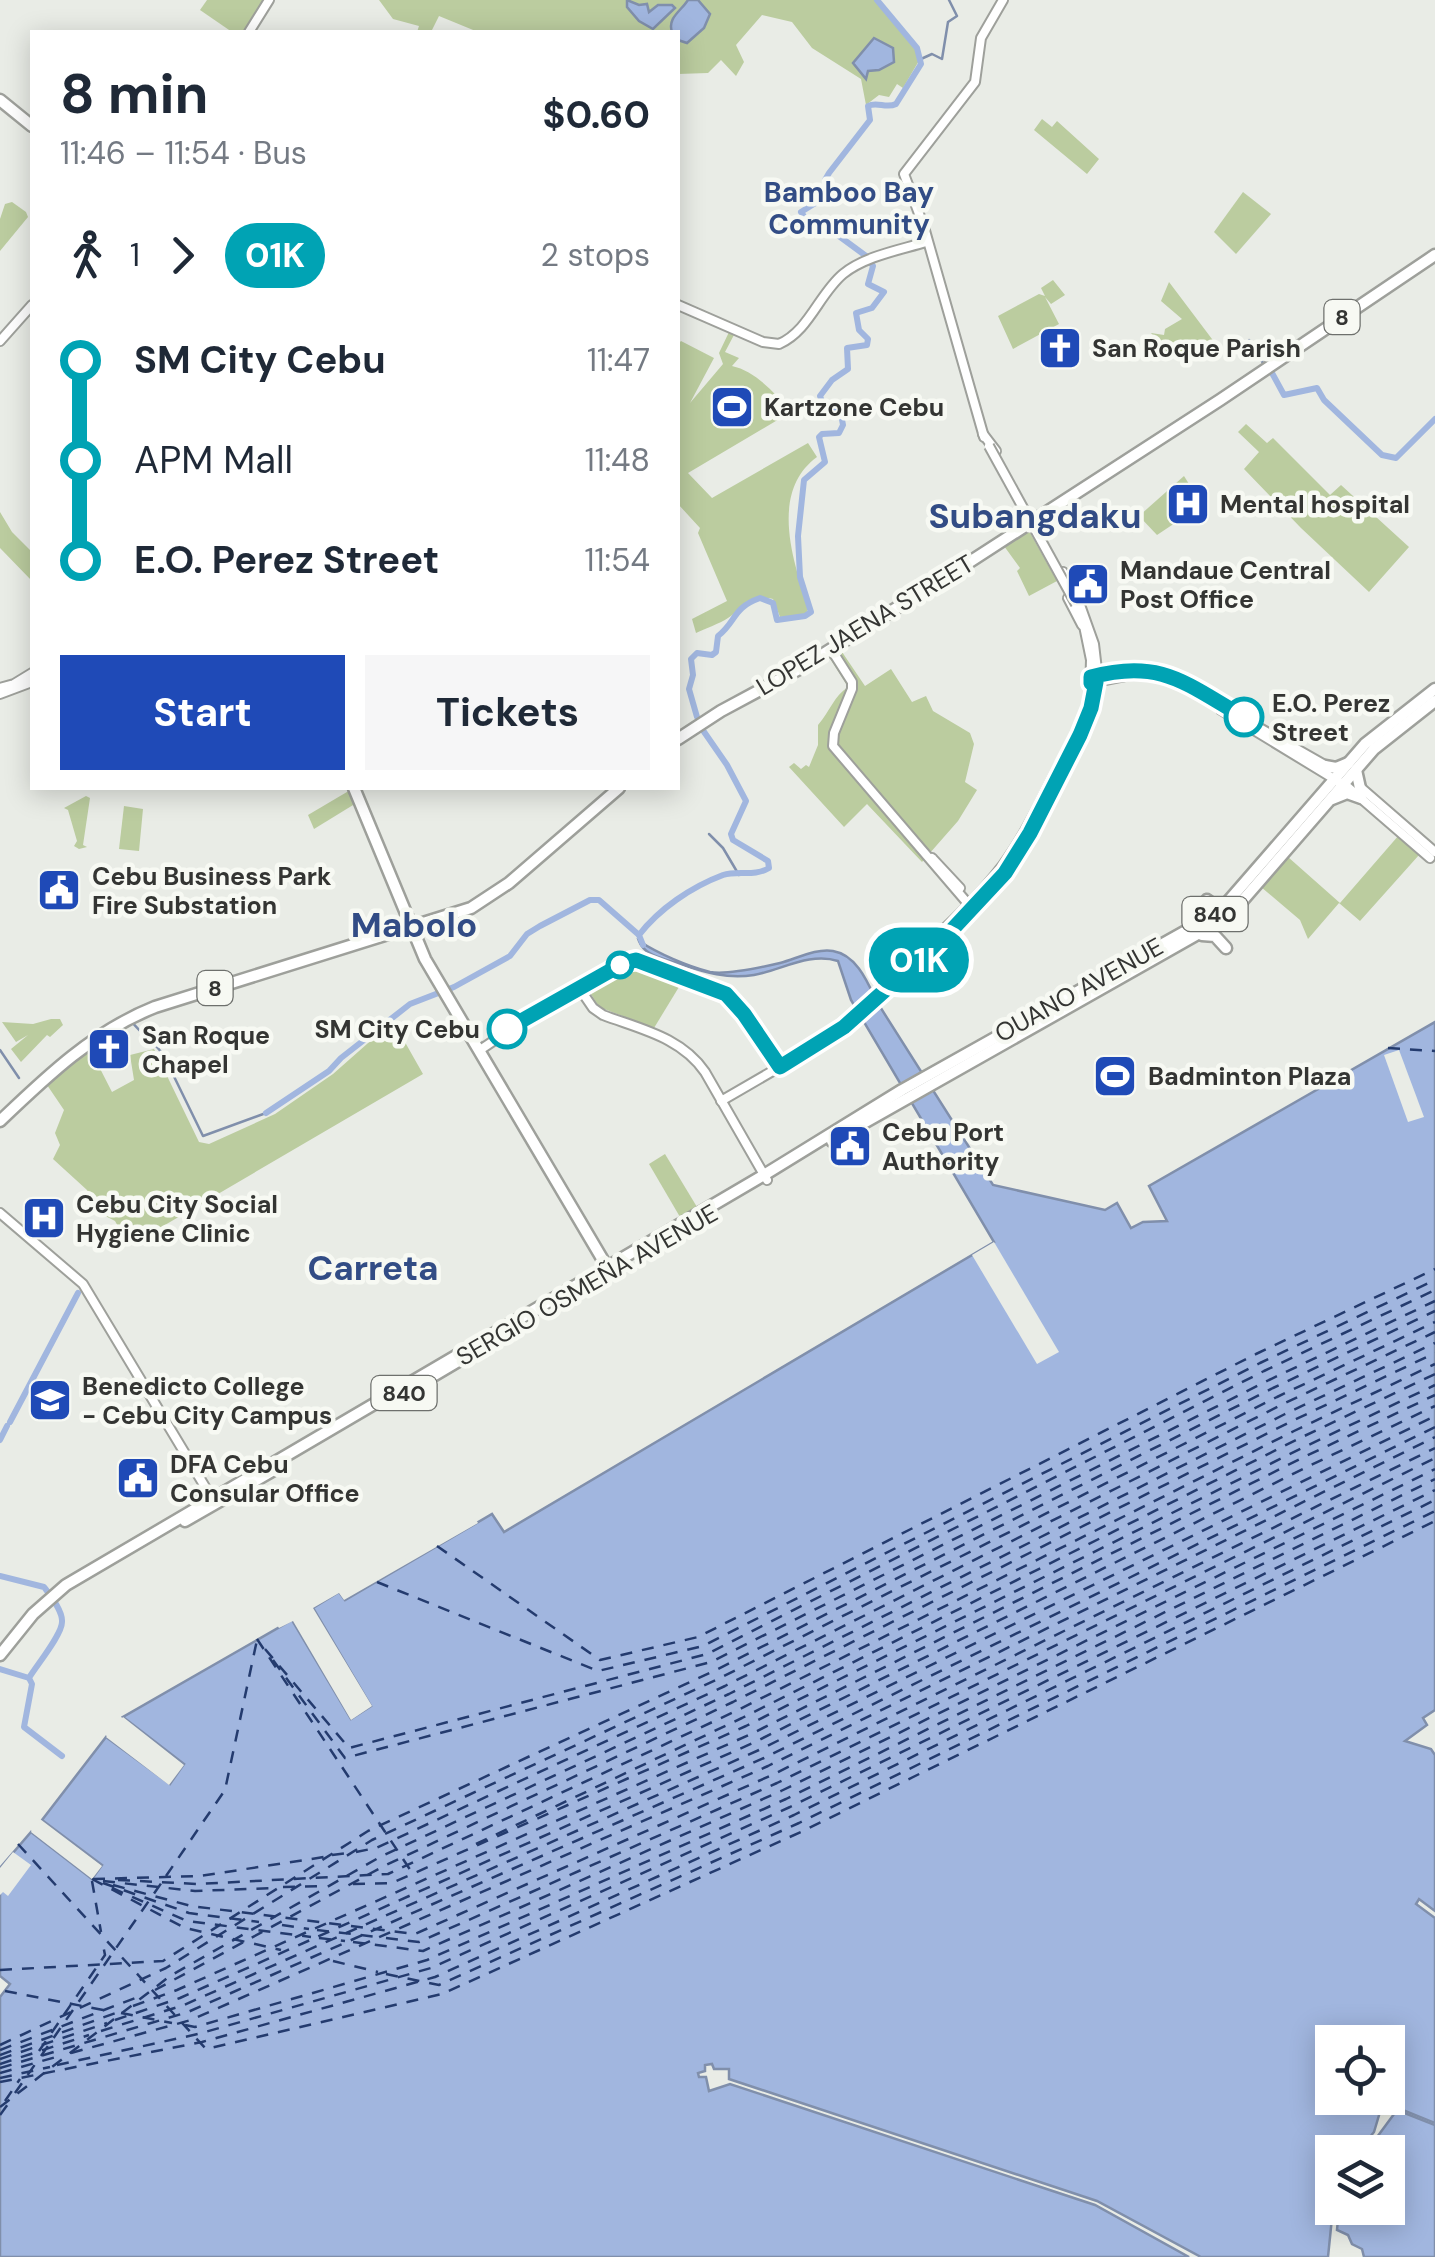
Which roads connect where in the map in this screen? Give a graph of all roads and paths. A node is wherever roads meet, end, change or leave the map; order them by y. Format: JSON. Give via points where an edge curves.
{"nodes":[{"id":1,"x":270,"y":0,"type":"edge"},
{"id":2,"x":1003,"y":0,"type":"edge"},
{"id":3,"x":250,"y":30,"type":"edge"},
{"id":4,"x":0,"y":100,"type":"edge"},
{"id":5,"x":30,"y":124,"type":"edge"},
{"id":6,"x":926,"y":242,"type":"junction"},
{"id":7,"x":1434,"y":258,"type":"edge"},
{"id":8,"x":680,"y":306,"type":"edge"},
{"id":9,"x":30,"y":307,"type":"edge"},
{"id":10,"x":0,"y":341,"type":"edge"},
{"id":11,"x":983,"y":434,"type":"junction"},
{"id":12,"x":1033,"y":522,"type":"junction"},
{"id":13,"x":1087,"y":629,"type":"junction"},
{"id":14,"x":831,"y":649,"type":"junction"},
{"id":15,"x":30,"y":673,"type":"edge"},
{"id":16,"x":1094,"y":679,"type":"junction"},
{"id":17,"x":30,"y":683,"type":"edge"},
{"id":18,"x":1435,"y":689,"type":"edge"},
{"id":19,"x":0,"y":691,"type":"edge"},
{"id":20,"x":1435,"y":700,"type":"edge"},
{"id":21,"x":680,"y":737,"type":"edge"},
{"id":22,"x":1354,"y":764,"type":"junction"},
{"id":23,"x":1323,"y":768,"type":"junction"},
{"id":24,"x":1341,"y":779,"type":"junction"},
{"id":25,"x":357,"y":790,"type":"edge"},
{"id":26,"x":617,"y":790,"type":"edge"},
{"id":27,"x":1360,"y":793,"type":"junction"},
{"id":28,"x":1326,"y":796,"type":"junction"},
{"id":29,"x":1433,"y":855,"type":"edge"},
{"id":30,"x":1207,"y":900,"type":"dead end"},
{"id":31,"x":972,"y":906,"type":"junction"},
{"id":32,"x":1227,"y":909,"type":"junction"},
{"id":33,"x":414,"y":926,"type":"junction"},
{"id":34,"x":1225,"y":934,"type":"dead end"},
{"id":35,"x":1196,"y":936,"type":"junction"},
{"id":36,"x":1226,"y":948,"type":"dead end"},
{"id":37,"x":525,"y":1020,"type":"dead end"},
{"id":38,"x":931,"y":1078,"type":"junction"},
{"id":39,"x":722,"y":1101,"type":"junction"},
{"id":40,"x":0,"y":1121,"type":"edge"},
{"id":41,"x":765,"y":1177,"type":"junction"},
{"id":42,"x":0,"y":1213,"type":"edge"},
{"id":43,"x":611,"y":1267,"type":"junction"},
{"id":44,"x":209,"y":1500,"type":"junction"},
{"id":45,"x":0,"y":1659,"type":"edge"}],
"edges":[{"from":1,"to":3,"type":"main road"},
{"from":2,"to":6,"type":"main road","via":[[980,38],[976,80],[904,174]]},
{"from":4,"to":5,"type":"main road"},
{"from":6,"to":8,"type":"main road","via":[[844,274],[797,332],[779,344]]},
{"from":6,"to":11,"type":"main road"},
{"from":7,"to":12,"type":"main road","number":"8"},
{"from":9,"to":10,"type":"main road"},
{"from":11,"to":12,"type":"main road"},
{"from":11,"to":13,"type":"main road","bridge":true},
{"from":12,"to":13,"type":"main road"},
{"from":12,"to":14,"type":"main road","name":"LOPEZ JAENA STREET","number":"8"},
{"from":13,"to":16,"type":"main road"},
{"from":14,"to":21,"type":"main road","name":"LOPEZ JAENA STREET","number":"8"},
{"from":14,"to":31,"type":"main road","via":[[852,682],[833,746]]},
{"from":15,"to":19,"type":"main road"},
{"from":16,"to":23,"type":"main road","via":[[1154,670]]},
{"from":16,"to":31,"type":"main road","via":[[1091,708],[1040,816]]},
{"from":17,"to":19,"type":"main road"},
{"from":18,"to":22,"type":"main road","name":"OUANO AVENUE","number":"840","via":[[1365,744]]},
{"from":20,"to":22,"type":"main road","name":"OUANO AVENUE","number":"840"},
{"from":22,"to":23,"type":"main road"},
{"from":22,"to":24,"type":"main road","name":"OUANO AVENUE","number":"840"},
{"from":22,"to":27,"type":"main road"},
{"from":23,"to":24,"type":"main road"},
{"from":23,"to":28,"type":"main road"},
{"from":24,"to":27,"type":"main road"},
{"from":24,"to":28,"type":"main road","name":"OUANO AVENUE","number":"840"},
{"from":25,"to":33,"type":"main road"},
{"from":26,"to":33,"type":"main road","number":"8","via":[[497,892]]},
{"from":27,"to":28,"type":"main road"},
{"from":27,"to":29,"type":"main road"},
{"from":28,"to":32,"type":"main road","name":"OUANO AVENUE","number":"840"},
{"from":30,"to":32,"type":"main road"},
{"from":31,"to":39,"type":"main road","via":[[827,1038]]},
{"from":32,"to":34,"type":"main road"},
{"from":32,"to":35,"type":"main road","name":"OUANO AVENUE","number":"840"},
{"from":32,"to":38,"type":"main road","name":"OUANO AVENUE","number":"840"},
{"from":33,"to":40,"type":"main road","number":"8","via":[[126,1019],[62,1064]]},
{"from":33,"to":43,"type":"main road"},
{"from":35,"to":36,"type":"main road","via":[[1213,935]]},
{"from":35,"to":38,"type":"main road","name":"OUANO AVENUE","number":"840"},
{"from":37,"to":39,"type":"main road","via":[[580,989],[603,1015],[688,1051]]},
{"from":38,"to":41,"type":"main road","name":"SERGIO OSMEÑA AVENUE","number":"840"},
{"from":39,"to":41,"type":"main road"},
{"from":41,"to":43,"type":"main road","name":"SERGIO OSMEÑA AVENUE","number":"840"},
{"from":42,"to":44,"type":"main road","via":[[82,1284]]},
{"from":43,"to":44,"type":"main road","name":"SERGIO OSMEÑA AVENUE","number":"840"},
{"from":44,"to":45,"type":"main road","name":"SERGIO OSMEÑA AVENUE","number":"840","via":[[51,1598]]}]}
